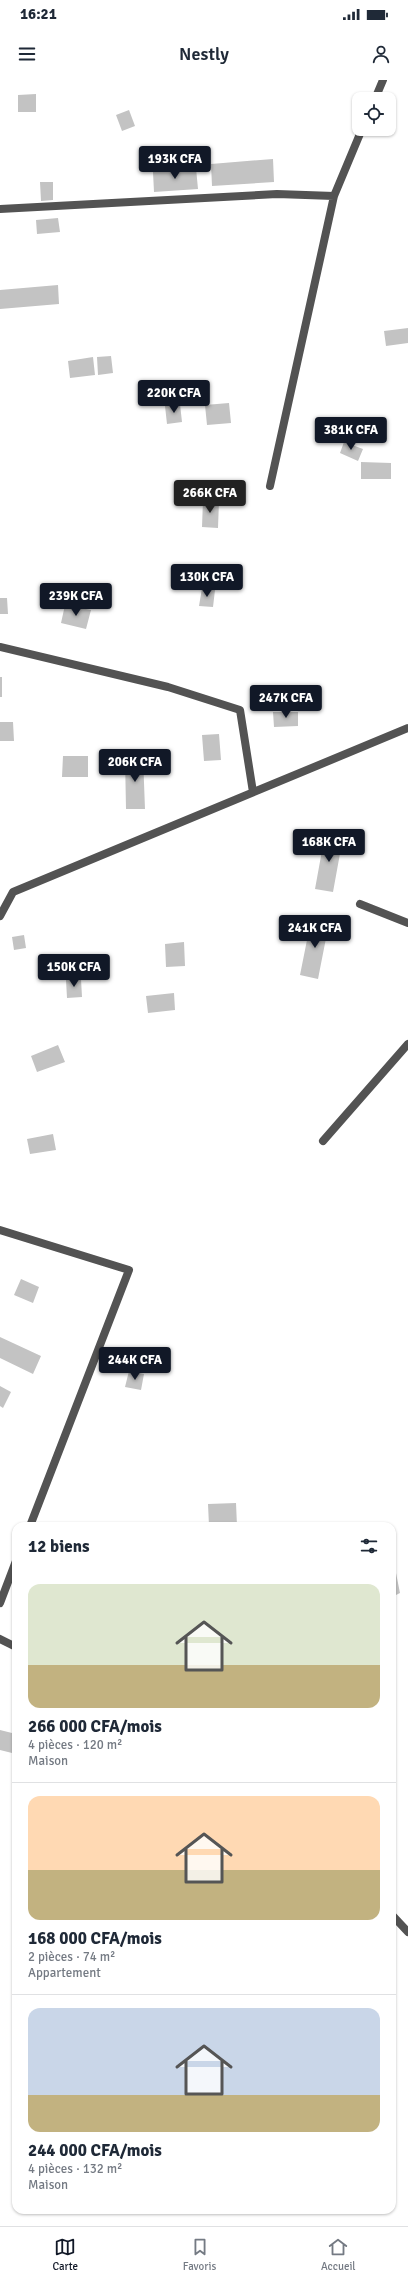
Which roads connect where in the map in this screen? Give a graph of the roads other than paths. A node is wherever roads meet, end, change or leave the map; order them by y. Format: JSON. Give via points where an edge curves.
{"nodes":[{"id":1,"x":383,"y":80,"type":"edge"},
{"id":2,"x":378,"y":92,"type":"edge"},
{"id":3,"x":359,"y":136,"type":"edge"},
{"id":4,"x":334,"y":196,"type":"junction"},
{"id":5,"x":0,"y":209,"type":"edge"},
{"id":6,"x":270,"y":486,"type":"dead end"},
{"id":7,"x":0,"y":647,"type":"edge"},
{"id":8,"x":408,"y":728,"type":"edge"},
{"id":9,"x":253,"y":792,"type":"junction"},
{"id":10,"x":360,"y":904,"type":"dead end"},
{"id":11,"x":0,"y":916,"type":"edge"},
{"id":12,"x":408,"y":922,"type":"edge"},
{"id":13,"x":408,"y":1044,"type":"edge"},
{"id":14,"x":323,"y":1141,"type":"dead end"},
{"id":15,"x":0,"y":1230,"type":"edge"},
{"id":16,"x":32,"y":1522,"type":"edge"},
{"id":17,"x":12,"y":1572,"type":"edge"},
{"id":18,"x":0,"y":1603,"type":"edge"},
{"id":19,"x":0,"y":1639,"type":"edge"},
{"id":20,"x":12,"y":1645,"type":"edge"},
{"id":21,"x":396,"y":1919,"type":"edge"},
{"id":22,"x":408,"y":1932,"type":"edge"}],
"edges":[{"from":1,"to":2,"type":"street"},
{"from":3,"to":4,"type":"street"},
{"from":4,"to":5,"type":"street","via":[[277,194]]},
{"from":4,"to":6,"type":"street"},
{"from":7,"to":9,"type":"street","via":[[168,688],[240,710]]},
{"from":8,"to":9,"type":"street"},
{"from":9,"to":11,"type":"street","via":[[13,892]]},
{"from":10,"to":12,"type":"street"},
{"from":13,"to":14,"type":"street"},
{"from":15,"to":16,"type":"street","via":[[129,1270]]},
{"from":17,"to":18,"type":"street"},
{"from":19,"to":20,"type":"street"},
{"from":21,"to":22,"type":"street"}]}
